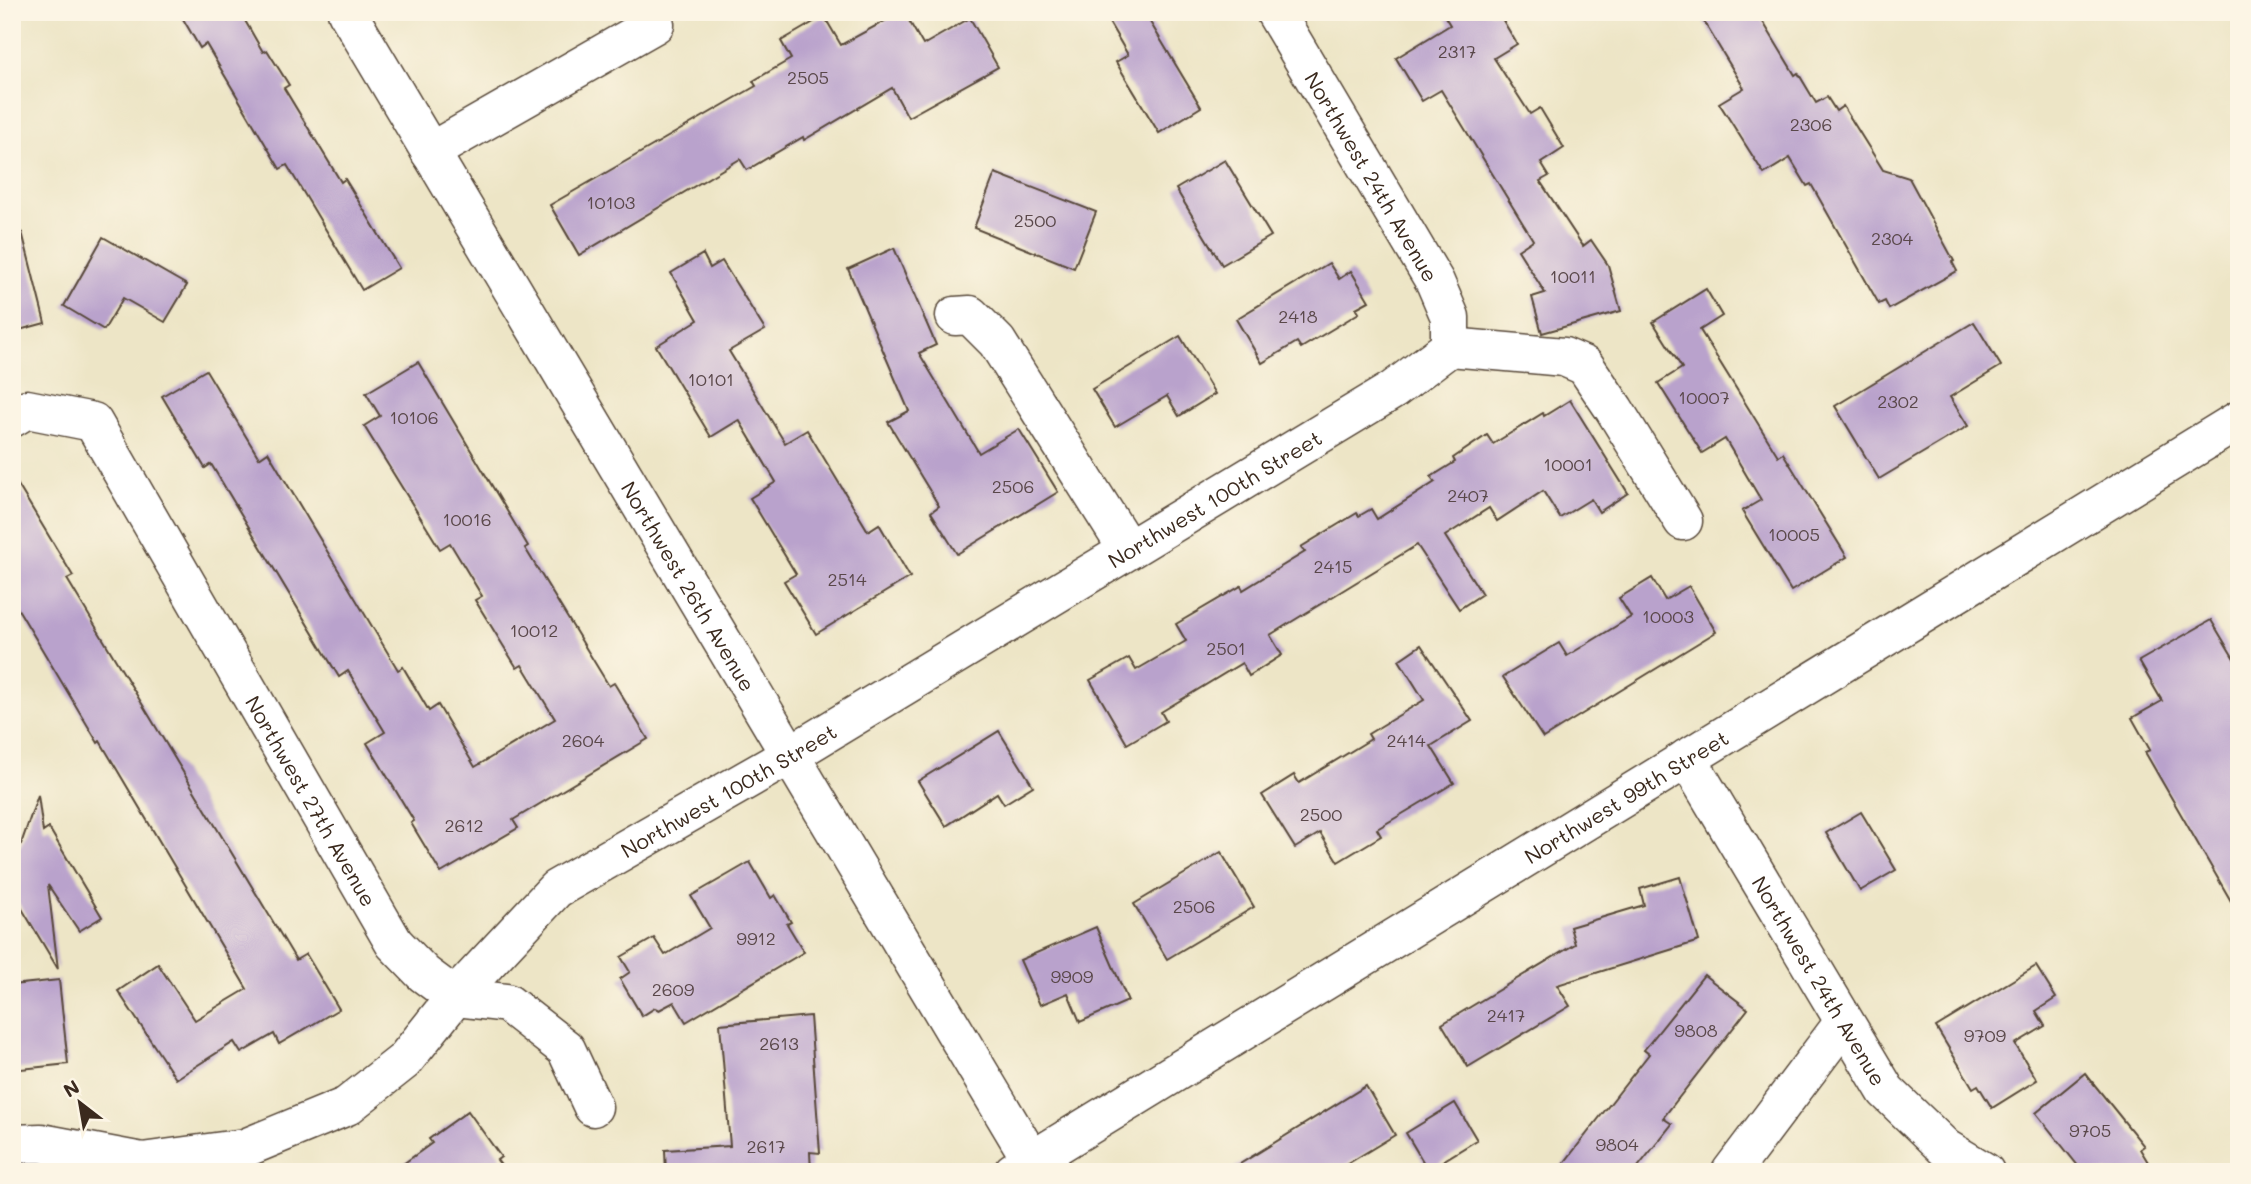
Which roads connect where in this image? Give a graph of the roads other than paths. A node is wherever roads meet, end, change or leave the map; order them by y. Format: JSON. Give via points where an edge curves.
{"nodes":[{"id":1,"x":347,"y":12,"type":"edge"},
{"id":2,"x":1279,"y":14,"type":"edge"},
{"id":3,"x":654,"y":24,"type":"dead end"},
{"id":4,"x":430,"y":152,"type":"junction"},
{"id":5,"x":955,"y":316,"type":"dead end"},
{"id":6,"x":1450,"y":347,"type":"junction"},
{"id":7,"x":12,"y":418,"type":"edge"},
{"id":8,"x":2239,"y":420,"type":"edge"},
{"id":9,"x":1683,"y":521,"type":"dead end"},
{"id":10,"x":1128,"y":550,"type":"junction"},
{"id":11,"x":790,"y":755,"type":"junction"},
{"id":12,"x":1687,"y":758,"type":"junction"},
{"id":13,"x":455,"y":997,"type":"junction"},
{"id":14,"x":1844,"y":1022,"type":"junction"},
{"id":15,"x":593,"y":1107,"type":"dead end"},
{"id":16,"x":12,"y":1144,"type":"edge"},
{"id":17,"x":1023,"y":1166,"type":"edge"},
{"id":18,"x":1731,"y":1172,"type":"edge"},
{"id":19,"x":1985,"y":1172,"type":"edge"}],
"edges":[{"from":1,"to":4,"type":"street","name":"Northwest 26th Avenue"},
{"from":2,"to":6,"type":"street","name":"Northwest 24th Avenue","via":[[1435,282],[1450,317]]},
{"from":3,"to":4,"type":"street"},
{"from":4,"to":11,"type":"street","name":"Northwest 26th Avenue"},
{"from":5,"to":10,"type":"street","via":[[970,315],[997,342]]},
{"from":6,"to":9,"type":"street","via":[[1564,357],[1585,366]]},
{"from":6,"to":10,"type":"street","name":"Northwest 100th Street","via":[[1393,390]]},
{"from":7,"to":13,"type":"street","name":"Northwest 27th Avenue","via":[[27,409],[93,422],[394,943]]},
{"from":8,"to":12,"type":"street","name":"Northwest 99th Street"},
{"from":10,"to":11,"type":"street","name":"Northwest 100th Street"},
{"from":11,"to":13,"type":"street","name":"Northwest 100th Street","via":[[556,889]]},
{"from":11,"to":17,"type":"street","name":"Northwest 26th Avenue"},
{"from":12,"to":14,"type":"street","name":"Northwest 24th Avenue"},
{"from":12,"to":17,"type":"street","name":"Northwest 99th Street"},
{"from":13,"to":15,"type":"street","name":"Northwest 27th Avenue","via":[[507,1003],[566,1049]]},
{"from":13,"to":16,"type":"street","name":"Northwest 100th Street","via":[[404,1061],[347,1106],[245,1148],[142,1162],[41,1143]]},
{"from":14,"to":18,"type":"street"},
{"from":14,"to":19,"type":"street","name":"Northwest 24th Avenue","via":[[1886,1091],[1945,1148]]}]}
